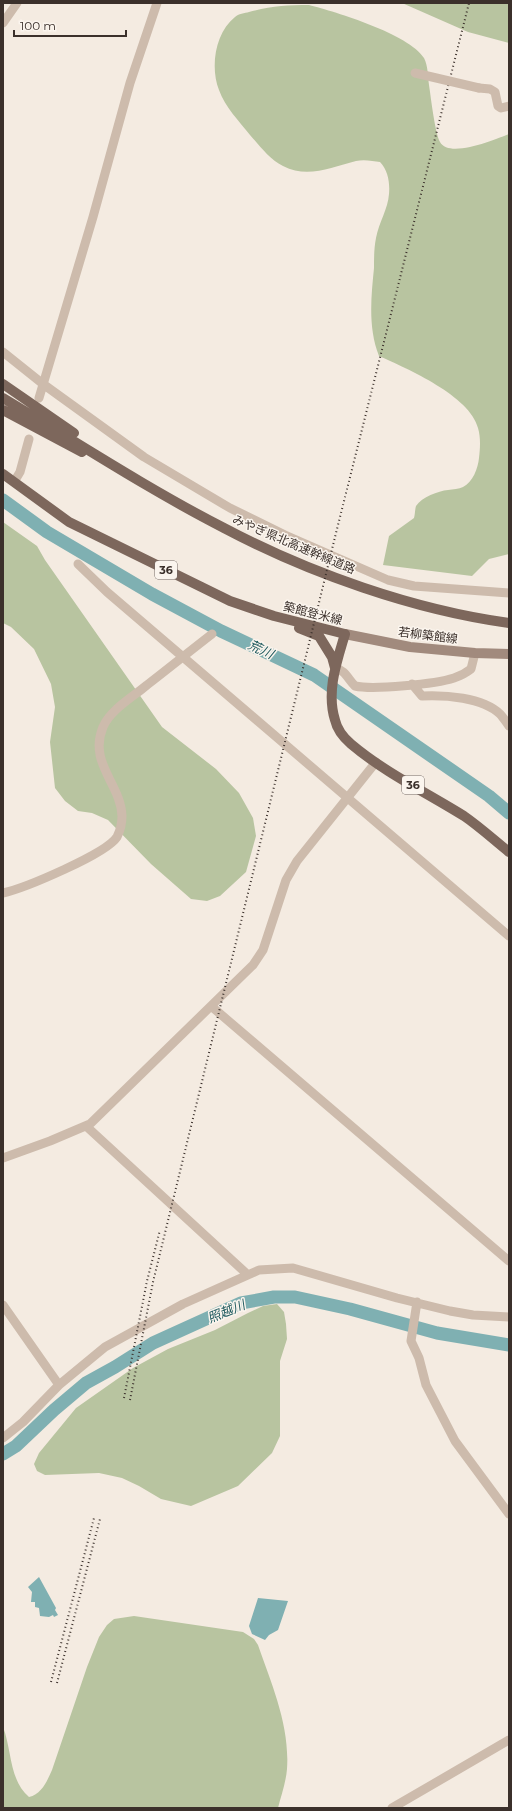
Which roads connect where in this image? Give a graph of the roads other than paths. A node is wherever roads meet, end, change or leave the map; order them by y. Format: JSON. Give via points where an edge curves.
{"nodes":[{"id":1,"x":17,"y":3,"type":"edge"},
{"id":2,"x":157,"y":3,"type":"edge"},
{"id":3,"x":3,"y":23,"type":"edge"},
{"id":4,"x":415,"y":73,"type":"dead end"},
{"id":5,"x":509,"y":106,"type":"edge"},
{"id":6,"x":3,"y":352,"type":"edge"},
{"id":7,"x":3,"y":384,"type":"edge"},
{"id":8,"x":43,"y":384,"type":"junction"},
{"id":9,"x":3,"y":398,"type":"edge"},
{"id":10,"x":39,"y":398,"type":"dead end"},
{"id":11,"x":3,"y":410,"type":"edge"},
{"id":12,"x":29,"y":439,"type":"dead end"},
{"id":13,"x":3,"y":474,"type":"edge"},
{"id":14,"x":14,"y":482,"type":"junction"},
{"id":15,"x":179,"y":504,"type":"junction"},
{"id":16,"x":78,"y":564,"type":"dead end"},
{"id":17,"x":509,"y":594,"type":"edge"},
{"id":18,"x":274,"y":616,"type":"junction"},
{"id":19,"x":509,"y":623,"type":"edge"},
{"id":20,"x":212,"y":634,"type":"dead end"},
{"id":21,"x":345,"y":634,"type":"junction"},
{"id":22,"x":474,"y":653,"type":"junction"},
{"id":23,"x":509,"y":654,"type":"edge"},
{"id":24,"x":183,"y":657,"type":"junction"},
{"id":25,"x":334,"y":671,"type":"junction"},
{"id":26,"x":412,"y":684,"type":"junction"},
{"id":27,"x":509,"y":726,"type":"edge"},
{"id":28,"x":376,"y":762,"type":"junction"},
{"id":29,"x":348,"y":796,"type":"junction"},
{"id":30,"x":509,"y":852,"type":"edge"},
{"id":31,"x":3,"y":893,"type":"edge"},
{"id":32,"x":509,"y":936,"type":"edge"},
{"id":33,"x":211,"y":1006,"type":"junction"},
{"id":34,"x":86,"y":1126,"type":"junction"},
{"id":35,"x":3,"y":1158,"type":"edge"},
{"id":36,"x":509,"y":1261,"type":"edge"},
{"id":37,"x":248,"y":1274,"type":"junction"},
{"id":38,"x":417,"y":1302,"type":"junction"},
{"id":39,"x":3,"y":1305,"type":"edge"},
{"id":40,"x":509,"y":1317,"type":"edge"},
{"id":41,"x":59,"y":1385,"type":"junction"},
{"id":42,"x":3,"y":1438,"type":"edge"},
{"id":43,"x":509,"y":1514,"type":"edge"},
{"id":44,"x":509,"y":1740,"type":"edge"},
{"id":45,"x":392,"y":1808,"type":"edge"}],
"edges":[{"from":1,"to":3,"type":"street"},
{"from":2,"to":8,"type":"street","via":[[130,83]]},
{"from":4,"to":5,"type":"street","bridge":true,"via":[[490,89],[495,92],[498,106]]},
{"from":6,"to":8,"type":"street"},
{"from":7,"to":15,"type":"main road"},
{"from":8,"to":10,"type":"street"},
{"from":8,"to":17,"type":"street","via":[[144,457],[177,477],[230,508],[337,559],[388,580],[414,586]]},
{"from":9,"to":15,"type":"main road","name":"みやぎ県北高速幹線道路"},
{"from":11,"to":15,"type":"main road"},
{"from":12,"to":14,"type":"street","via":[[20,472]]},
{"from":13,"to":14,"type":"main road","name":"築館登米線","number":"36"},
{"from":14,"to":18,"type":"main road","name":"築館登米線","number":"36","via":[[69,522],[91,534],[230,601]]},
{"from":15,"to":19,"type":"main road","name":"みやぎ県北高速幹線道路","via":[[269,550],[361,587],[416,604]]},
{"from":16,"to":24,"type":"street"},
{"from":18,"to":21,"type":"main road","name":"築館登米線","number":"36"},
{"from":18,"to":25,"type":"main road","via":[[319,636],[332,657]]},
{"from":20,"to":24,"type":"street"},
{"from":21,"to":22,"type":"main road","name":"若柳築館線","via":[[410,647]]},
{"from":21,"to":25,"type":"main road","name":"築館登米線","number":"36"},
{"from":22,"to":23,"type":"main road","name":"若柳築館線"},
{"from":22,"to":26,"type":"street","via":[[471,669],[454,678]]},
{"from":24,"to":29,"type":"street"},
{"from":24,"to":31,"type":"street","via":[[112,714],[104,725],[99,739],[99,751],[122,816],[116,837],[91,855],[39,881]]},
{"from":25,"to":26,"type":"street","via":[[340,669],[355,686]]},
{"from":25,"to":28,"type":"main road","name":"築館登米線","number":"36","via":[[334,720],[340,732],[351,744]]},
{"from":26,"to":27,"type":"street","via":[[422,696],[456,697],[484,704],[500,714]]},
{"from":28,"to":29,"type":"street"},
{"from":28,"to":30,"type":"main road","name":"築館登米線","number":"36","via":[[466,818]]},
{"from":29,"to":32,"type":"street"},
{"from":29,"to":33,"type":"street","via":[[297,860],[286,880],[263,950],[254,965]]},
{"from":33,"to":34,"type":"street"},
{"from":33,"to":36,"type":"street"},
{"from":34,"to":35,"type":"street"},
{"from":34,"to":37,"type":"street"},
{"from":37,"to":38,"type":"street","via":[[265,1269],[293,1268]]},
{"from":37,"to":41,"type":"street","via":[[178,1307],[105,1347]]},
{"from":38,"to":40,"type":"street","via":[[458,1312]]},
{"from":38,"to":43,"type":"street","via":[[411,1341],[419,1358],[426,1385],[455,1441]]},
{"from":39,"to":41,"type":"street"},
{"from":41,"to":42,"type":"street","via":[[23,1422]]},
{"from":44,"to":45,"type":"street"}]}
